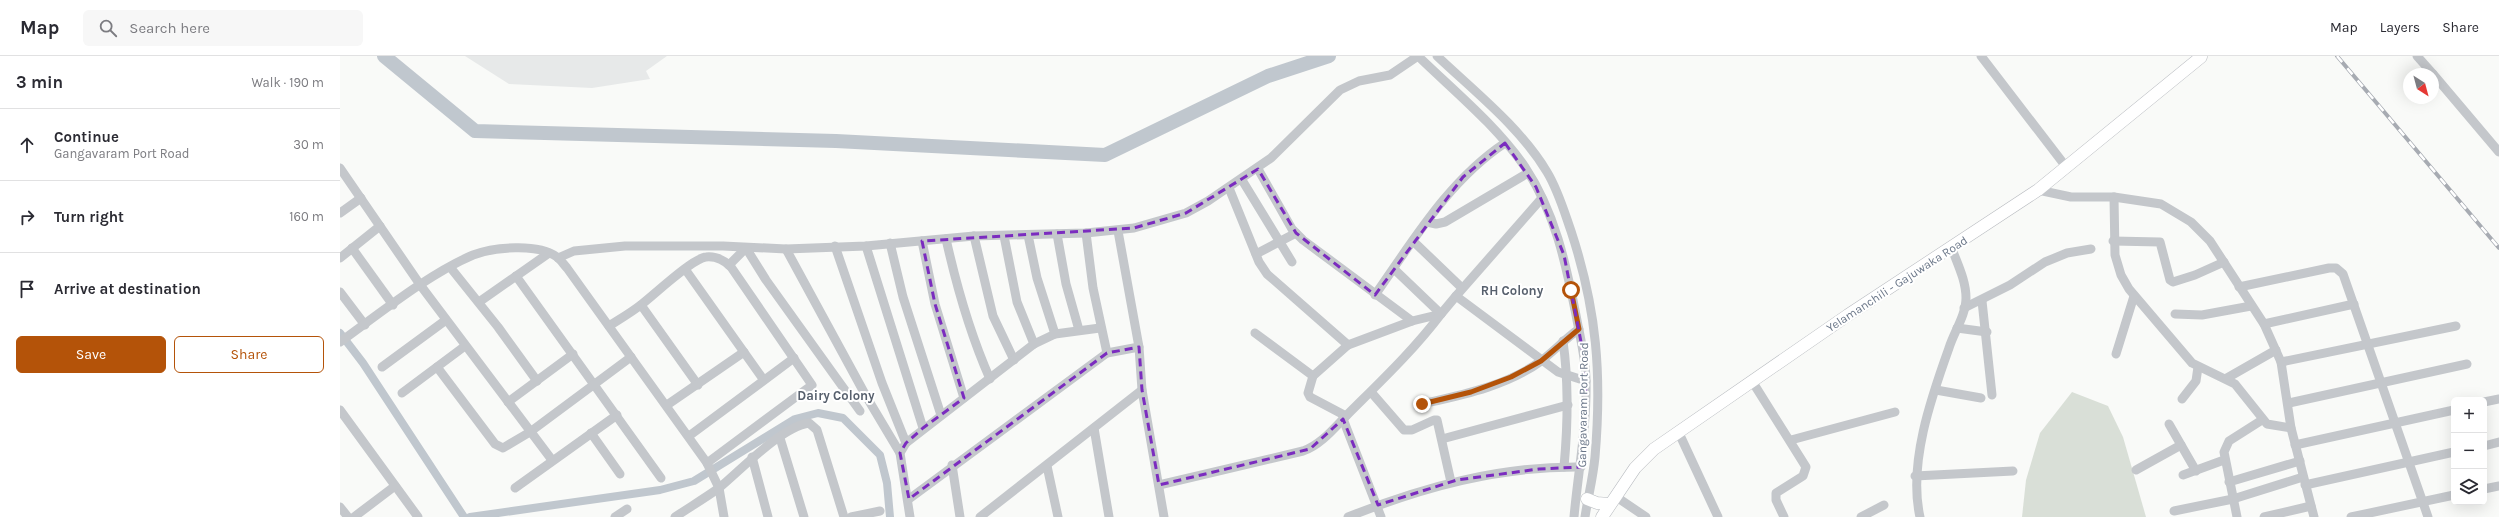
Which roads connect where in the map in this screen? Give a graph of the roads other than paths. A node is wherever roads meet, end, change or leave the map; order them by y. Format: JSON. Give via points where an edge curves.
{"nodes":[{"id":1,"x":1418,"y":56,"type":"edge"},
{"id":2,"x":1437,"y":56,"type":"edge"},
{"id":3,"x":1980,"y":56,"type":"edge"},
{"id":4,"x":2417,"y":56,"type":"edge"},
{"id":5,"x":2201,"y":57,"type":"edge"},
{"id":6,"x":2428,"y":68,"type":"edge"},
{"id":7,"x":2439,"y":81,"type":"edge"},
{"id":8,"x":1498,"y":148,"type":"junction"},
{"id":9,"x":2499,"y":152,"type":"edge"},
{"id":10,"x":2067,"y":168,"type":"junction"},
{"id":11,"x":1258,"y":169,"type":"junction"},
{"id":12,"x":341,"y":171,"type":"edge"},
{"id":13,"x":1524,"y":175,"type":"junction"},
{"id":14,"x":1242,"y":180,"type":"junction"},
{"id":15,"x":1229,"y":188,"type":"junction"},
{"id":16,"x":2038,"y":190,"type":"junction"},
{"id":17,"x":2114,"y":197,"type":"junction"},
{"id":18,"x":361,"y":198,"type":"junction"},
{"id":19,"x":1542,"y":198,"type":"junction"},
{"id":20,"x":340,"y":214,"type":"edge"},
{"id":21,"x":1427,"y":222,"type":"junction"},
{"id":22,"x":380,"y":226,"type":"junction"},
{"id":23,"x":1120,"y":230,"type":"junction"},
{"id":24,"x":1086,"y":233,"type":"junction"},
{"id":25,"x":1296,"y":233,"type":"junction"},
{"id":26,"x":1057,"y":234,"type":"junction"},
{"id":27,"x":1028,"y":235,"type":"junction"},
{"id":28,"x":974,"y":236,"type":"junction"},
{"id":29,"x":1004,"y":236,"type":"junction"},
{"id":30,"x":946,"y":239,"type":"junction"},
{"id":31,"x":922,"y":241,"type":"junction"},
{"id":32,"x":2114,"y":241,"type":"junction"},
{"id":33,"x":1413,"y":242,"type":"junction"},
{"id":34,"x":890,"y":243,"type":"junction"},
{"id":35,"x":1280,"y":243,"type":"junction"},
{"id":36,"x":835,"y":246,"type":"junction"},
{"id":37,"x":866,"y":246,"type":"junction"},
{"id":38,"x":352,"y":248,"type":"junction"},
{"id":39,"x":746,"y":248,"type":"junction"},
{"id":40,"x":786,"y":249,"type":"junction"},
{"id":41,"x":1952,"y":249,"type":"junction"},
{"id":42,"x":2091,"y":249,"type":"dead end"},
{"id":43,"x":549,"y":253,"type":"junction"},
{"id":44,"x":1256,"y":254,"type":"junction"},
{"id":45,"x":340,"y":258,"type":"edge"},
{"id":46,"x":558,"y":258,"type":"junction"},
{"id":47,"x":1292,"y":262,"type":"dead end"},
{"id":48,"x":2224,"y":262,"type":"junction"},
{"id":49,"x":729,"y":265,"type":"junction"},
{"id":50,"x":450,"y":266,"type":"junction"},
{"id":51,"x":1394,"y":269,"type":"junction"},
{"id":52,"x":685,"y":270,"type":"junction"},
{"id":53,"x":516,"y":276,"type":"junction"},
{"id":54,"x":421,"y":286,"type":"junction"},
{"id":55,"x":1586,"y":287,"type":"junction"},
{"id":56,"x":2239,"y":287,"type":"junction"},
{"id":57,"x":1462,"y":288,"type":"junction"},
{"id":58,"x":1571,"y":290,"type":"junction"},
{"id":59,"x":340,"y":292,"type":"edge"},
{"id":60,"x":1375,"y":295,"type":"junction"},
{"id":61,"x":1456,"y":296,"type":"junction"},
{"id":62,"x":2134,"y":296,"type":"junction"},
{"id":63,"x":1982,"y":301,"type":"junction"},
{"id":64,"x":479,"y":302,"type":"junction"},
{"id":65,"x":641,"y":304,"type":"junction"},
{"id":66,"x":2354,"y":304,"type":"junction"},
{"id":67,"x":394,"y":305,"type":"junction"},
{"id":68,"x":2251,"y":306,"type":"junction"},
{"id":69,"x":1964,"y":308,"type":"junction"},
{"id":70,"x":1441,"y":314,"type":"junction"},
{"id":71,"x":2175,"y":314,"type":"dead end"},
{"id":72,"x":446,"y":320,"type":"junction"},
{"id":73,"x":1412,"y":321,"type":"junction"},
{"id":74,"x":2264,"y":324,"type":"junction"},
{"id":75,"x":365,"y":325,"type":"junction"},
{"id":76,"x":609,"y":326,"type":"junction"},
{"id":77,"x":2456,"y":326,"type":"dead end"},
{"id":78,"x":1100,"y":328,"type":"junction"},
{"id":79,"x":1957,"y":328,"type":"junction"},
{"id":80,"x":1579,"y":329,"type":"junction"},
{"id":81,"x":1079,"y":330,"type":"junction"},
{"id":82,"x":1987,"y":332,"type":"junction"},
{"id":83,"x":1255,"y":333,"type":"dead end"},
{"id":84,"x":1055,"y":334,"type":"junction"},
{"id":85,"x":1563,"y":341,"type":"junction"},
{"id":86,"x":340,"y":342,"type":"edge"},
{"id":87,"x":1034,"y":344,"type":"junction"},
{"id":88,"x":1348,"y":345,"type":"junction"},
{"id":89,"x":2368,"y":345,"type":"junction"},
{"id":90,"x":465,"y":346,"type":"junction"},
{"id":91,"x":1139,"y":347,"type":"junction"},
{"id":92,"x":2276,"y":350,"type":"junction"},
{"id":93,"x":744,"y":352,"type":"junction"},
{"id":94,"x":1107,"y":353,"type":"junction"},
{"id":95,"x":573,"y":354,"type":"junction"},
{"id":96,"x":2116,"y":354,"type":"dead end"},
{"id":97,"x":631,"y":357,"type":"junction"},
{"id":98,"x":794,"y":358,"type":"junction"},
{"id":99,"x":1014,"y":360,"type":"junction"},
{"id":100,"x":1541,"y":361,"type":"junction"},
{"id":101,"x":2281,"y":362,"type":"junction"},
{"id":102,"x":2467,"y":364,"type":"dead end"},
{"id":103,"x":382,"y":367,"type":"dead end"},
{"id":104,"x":437,"y":367,"type":"junction"},
{"id":105,"x":2198,"y":367,"type":"junction"},
{"id":106,"x":1314,"y":376,"type":"junction"},
{"id":107,"x":1568,"y":377,"type":"junction"},
{"id":108,"x":2227,"y":378,"type":"junction"},
{"id":109,"x":763,"y":379,"type":"junction"},
{"id":110,"x":990,"y":379,"type":"junction"},
{"id":111,"x":537,"y":381,"type":"junction"},
{"id":112,"x":1586,"y":381,"type":"junction"},
{"id":113,"x":1752,"y":381,"type":"junction"},
{"id":114,"x":2381,"y":384,"type":"junction"},
{"id":115,"x":596,"y":385,"type":"junction"},
{"id":116,"x":698,"y":385,"type":"junction"},
{"id":117,"x":1142,"y":390,"type":"junction"},
{"id":118,"x":1936,"y":390,"type":"junction"},
{"id":119,"x":1371,"y":392,"type":"junction"},
{"id":120,"x":402,"y":393,"type":"dead end"},
{"id":121,"x":1992,"y":396,"type":"dead end"},
{"id":122,"x":964,"y":398,"type":"junction"},
{"id":123,"x":1981,"y":398,"type":"dead end"},
{"id":124,"x":2182,"y":399,"type":"dead end"},
{"id":125,"x":2499,"y":399,"type":"edge"},
{"id":126,"x":2487,"y":401,"type":"edge"},
{"id":127,"x":508,"y":402,"type":"junction"},
{"id":128,"x":2289,"y":403,"type":"junction"},
{"id":129,"x":1422,"y":404,"type":"dead end"},
{"id":130,"x":667,"y":405,"type":"junction"},
{"id":131,"x":1568,"y":405,"type":"junction"},
{"id":132,"x":340,"y":410,"type":"edge"},
{"id":133,"x":860,"y":411,"type":"dead end"},
{"id":134,"x":2451,"y":411,"type":"edge"},
{"id":135,"x":1895,"y":412,"type":"dead end"},
{"id":136,"x":617,"y":415,"type":"junction"},
{"id":137,"x":941,"y":415,"type":"junction"},
{"id":138,"x":1344,"y":418,"type":"junction"},
{"id":139,"x":2262,"y":420,"type":"junction"},
{"id":140,"x":2169,"y":424,"type":"dead end"},
{"id":141,"x":2395,"y":424,"type":"junction"},
{"id":142,"x":923,"y":428,"type":"junction"},
{"id":143,"x":1094,"y":428,"type":"junction"},
{"id":144,"x":2291,"y":428,"type":"junction"},
{"id":145,"x":530,"y":432,"type":"junction"},
{"id":146,"x":1678,"y":432,"type":"junction"},
{"id":147,"x":591,"y":433,"type":"junction"},
{"id":148,"x":689,"y":436,"type":"junction"},
{"id":149,"x":780,"y":438,"type":"junction"},
{"id":150,"x":1442,"y":439,"type":"junction"},
{"id":151,"x":1791,"y":440,"type":"junction"},
{"id":152,"x":2499,"y":442,"type":"edge"},
{"id":153,"x":906,"y":443,"type":"junction"},
{"id":154,"x":2181,"y":445,"type":"junction"},
{"id":155,"x":2295,"y":445,"type":"junction"},
{"id":156,"x":2487,"y":445,"type":"edge"},
{"id":157,"x":900,"y":453,"type":"junction"},
{"id":158,"x":2451,"y":453,"type":"edge"},
{"id":159,"x":752,"y":457,"type":"junction"},
{"id":160,"x":552,"y":460,"type":"junction"},
{"id":161,"x":2224,"y":460,"type":"junction"},
{"id":162,"x":2300,"y":461,"type":"junction"},
{"id":163,"x":2408,"y":462,"type":"junction"},
{"id":164,"x":707,"y":463,"type":"junction"},
{"id":165,"x":952,"y":465,"type":"junction"},
{"id":166,"x":1047,"y":466,"type":"junction"},
{"id":167,"x":1564,"y":467,"type":"junction"},
{"id":168,"x":1581,"y":467,"type":"junction"},
{"id":169,"x":2136,"y":470,"type":"dead end"},
{"id":170,"x":2196,"y":470,"type":"junction"},
{"id":171,"x":2013,"y":471,"type":"dead end"},
{"id":172,"x":620,"y":474,"type":"dead end"},
{"id":173,"x":2184,"y":475,"type":"dead end"},
{"id":174,"x":1915,"y":476,"type":"junction"},
{"id":175,"x":661,"y":478,"type":"dead end"},
{"id":176,"x":2304,"y":481,"type":"junction"},
{"id":177,"x":1450,"y":482,"type":"junction"},
{"id":178,"x":2229,"y":482,"type":"junction"},
{"id":179,"x":1159,"y":485,"type":"junction"},
{"id":180,"x":395,"y":486,"type":"junction"},
{"id":181,"x":2499,"y":486,"type":"edge"},
{"id":182,"x":514,"y":488,"type":"dead end"},
{"id":183,"x":719,"y":488,"type":"junction"},
{"id":184,"x":2487,"y":488,"type":"edge"},
{"id":185,"x":2451,"y":497,"type":"edge"},
{"id":186,"x":908,"y":499,"type":"junction"},
{"id":187,"x":1587,"y":499,"type":"junction"},
{"id":188,"x":2233,"y":499,"type":"junction"},
{"id":189,"x":1612,"y":500,"type":"junction"},
{"id":190,"x":2423,"y":502,"type":"junction"},
{"id":191,"x":1378,"y":505,"type":"junction"},
{"id":192,"x":1884,"y":505,"type":"dead end"},
{"id":193,"x":2311,"y":506,"type":"junction"},
{"id":194,"x":340,"y":507,"type":"edge"},
{"id":195,"x":626,"y":509,"type":"dead end"},
{"id":196,"x":880,"y":511,"type":"dead end"},
{"id":197,"x":2174,"y":511,"type":"dead end"},
{"id":198,"x":348,"y":517,"type":"edge"},
{"id":199,"x":354,"y":517,"type":"edge"},
{"id":200,"x":418,"y":517,"type":"edge"},
{"id":201,"x":615,"y":517,"type":"edge"},
{"id":202,"x":675,"y":517,"type":"edge"},
{"id":203,"x":724,"y":517,"type":"edge"},
{"id":204,"x":768,"y":517,"type":"edge"},
{"id":205,"x":804,"y":517,"type":"edge"},
{"id":206,"x":844,"y":517,"type":"edge"},
{"id":207,"x":851,"y":517,"type":"edge"},
{"id":208,"x":910,"y":517,"type":"edge"},
{"id":209,"x":960,"y":517,"type":"edge"},
{"id":210,"x":980,"y":517,"type":"edge"},
{"id":211,"x":1058,"y":517,"type":"edge"},
{"id":212,"x":1109,"y":517,"type":"edge"},
{"id":213,"x":1164,"y":517,"type":"edge"},
{"id":214,"x":1348,"y":517,"type":"edge"},
{"id":215,"x":1380,"y":517,"type":"edge"},
{"id":216,"x":1574,"y":517,"type":"edge"},
{"id":217,"x":1585,"y":517,"type":"edge"},
{"id":218,"x":1602,"y":517,"type":"edge"},
{"id":219,"x":1646,"y":517,"type":"edge"},
{"id":220,"x":1718,"y":517,"type":"edge"},
{"id":221,"x":1784,"y":517,"type":"edge"},
{"id":222,"x":1861,"y":517,"type":"edge"},
{"id":223,"x":1920,"y":517,"type":"edge"},
{"id":224,"x":2237,"y":517,"type":"edge"},
{"id":225,"x":2264,"y":517,"type":"edge"},
{"id":226,"x":2314,"y":517,"type":"edge"},
{"id":227,"x":2351,"y":517,"type":"edge"},
{"id":228,"x":2428,"y":517,"type":"edge"}],
"edges":[{"from":1,"to":8,"type":"street","name":"Gangavaram Port Road"},
{"from":1,"to":11,"type":"street","via":[[1395,73],[1359,81],[1340,90]]},
{"from":2,"to":55,"type":"street","name":"Gangavaram Port Road","via":[[1504,119],[1547,172],[1566,219]]},
{"from":3,"to":10,"type":"street"},
{"from":4,"to":6,"type":"street"},
{"from":5,"to":10,"type":"main road","name":"Yelamanchili - Gajuwaka Road"},
{"from":7,"to":9,"type":"street"},
{"from":8,"to":13,"type":"street","name":"Gangavaram Port Road"},
{"from":8,"to":21,"type":"street","via":[[1463,178]]},
{"from":10,"to":16,"type":"main road","name":"Yelamanchili - Gajuwaka Road"},
{"from":11,"to":14,"type":"street"},
{"from":11,"to":25,"type":"street"},
{"from":12,"to":18,"type":"street"},
{"from":13,"to":19,"type":"street","name":"Gangavaram Port Road"},
{"from":13,"to":21,"type":"street","via":[[1445,222]]},
{"from":14,"to":15,"type":"street"},
{"from":14,"to":35,"type":"street"},
{"from":15,"to":23,"type":"street","via":[[1186,213]]},
{"from":15,"to":44,"type":"street"},
{"from":16,"to":17,"type":"street","via":[[2071,197]]},
{"from":16,"to":41,"type":"main road","name":"Yelamanchili - Gajuwaka Road"},
{"from":17,"to":32,"type":"street"},
{"from":17,"to":48,"type":"street","via":[[2161,204],[2192,222],[2210,241]]},
{"from":18,"to":20,"type":"street"},
{"from":18,"to":22,"type":"street"},
{"from":19,"to":57,"type":"street"},
{"from":19,"to":58,"type":"street","name":"Gangavaram Port Road","via":[[1564,255]]},
{"from":21,"to":33,"type":"street"},
{"from":22,"to":38,"type":"street"},
{"from":22,"to":54,"type":"street"},
{"from":23,"to":24,"type":"street"},
{"from":23,"to":91,"type":"street"},
{"from":24,"to":26,"type":"street"},
{"from":24,"to":78,"type":"street"},
{"from":25,"to":35,"type":"street"},
{"from":25,"to":60,"type":"street"},
{"from":26,"to":27,"type":"street"},
{"from":26,"to":81,"type":"street","via":[[1066,284]]},
{"from":27,"to":29,"type":"street"},
{"from":27,"to":84,"type":"street","via":[[1037,278]]},
{"from":28,"to":29,"type":"street"},
{"from":28,"to":30,"type":"street"},
{"from":28,"to":99,"type":"street","via":[[993,316]]},
{"from":29,"to":87,"type":"street","via":[[1017,302]]},
{"from":30,"to":31,"type":"street"},
{"from":30,"to":110,"type":"street","via":[[958,294]]},
{"from":31,"to":34,"type":"street"},
{"from":31,"to":122,"type":"street","via":[[935,304]]},
{"from":32,"to":48,"type":"street","via":[[2160,242],[2163,245],[2170,280],[2173,282],[2195,276]]},
{"from":32,"to":62,"type":"street","via":[[2116,264]]},
{"from":33,"to":51,"type":"street"},
{"from":33,"to":57,"type":"street"},
{"from":34,"to":37,"type":"street"},
{"from":34,"to":137,"type":"street","via":[[903,298]]},
{"from":35,"to":44,"type":"street"},
{"from":35,"to":47,"type":"street"},
{"from":36,"to":37,"type":"street"},
{"from":36,"to":40,"type":"street"},
{"from":36,"to":153,"type":"street","via":[[882,383]]},
{"from":37,"to":142,"type":"street"},
{"from":38,"to":45,"type":"street"},
{"from":38,"to":67,"type":"street"},
{"from":39,"to":40,"type":"street"},
{"from":39,"to":46,"type":"street","via":[[625,246],[574,251]]},
{"from":39,"to":49,"type":"street"},
{"from":39,"to":133,"type":"street"},
{"from":40,"to":157,"type":"street"},
{"from":41,"to":69,"type":"street","via":[[1965,289]]},
{"from":41,"to":113,"type":"main road","name":"Yelamanchili - Gajuwaka Road"},
{"from":42,"to":63,"type":"street","via":[[2067,253],[2045,262]]},
{"from":43,"to":46,"type":"street"},
{"from":43,"to":50,"type":"street","via":[[528,248],[491,250]]},
{"from":43,"to":53,"type":"street"},
{"from":44,"to":88,"type":"street","via":[[1267,274],[1276,283]]},
{"from":46,"to":76,"type":"street"},
{"from":48,"to":56,"type":"street"},
{"from":49,"to":52,"type":"street","via":[[721,260],[706,257]]},
{"from":49,"to":98,"type":"street"},
{"from":50,"to":54,"type":"street"},
{"from":50,"to":64,"type":"street"},
{"from":51,"to":60,"type":"street"},
{"from":51,"to":70,"type":"street"},
{"from":52,"to":65,"type":"street"},
{"from":52,"to":93,"type":"street"},
{"from":53,"to":64,"type":"street"},
{"from":53,"to":95,"type":"street"},
{"from":54,"to":67,"type":"street"},
{"from":54,"to":72,"type":"street"},
{"from":55,"to":58,"type":"street"},
{"from":55,"to":187,"type":"street","name":"Gangavaram Port Road","via":[[1596,334],[1598,364],[1595,458]]},
{"from":56,"to":66,"type":"street","via":[[2336,268],[2345,279]]},
{"from":56,"to":68,"type":"street"},
{"from":57,"to":61,"type":"street"},
{"from":58,"to":80,"type":"street","name":"Gangavaram Port Road"},
{"from":59,"to":75,"type":"street"},
{"from":60,"to":73,"type":"street"},
{"from":61,"to":70,"type":"street"},
{"from":61,"to":100,"type":"street"},
{"from":62,"to":96,"type":"street"},
{"from":62,"to":105,"type":"street"},
{"from":63,"to":69,"type":"street"},
{"from":63,"to":82,"type":"street"},
{"from":64,"to":111,"type":"street"},
{"from":65,"to":76,"type":"street"},
{"from":65,"to":116,"type":"street"},
{"from":66,"to":74,"type":"street"},
{"from":66,"to":89,"type":"street"},
{"from":67,"to":75,"type":"street"},
{"from":68,"to":71,"type":"street","via":[[2202,315]]},
{"from":68,"to":74,"type":"street"},
{"from":69,"to":79,"type":"street"},
{"from":70,"to":73,"type":"street"},
{"from":70,"to":119,"type":"street","via":[[1426,334]]},
{"from":72,"to":90,"type":"street"},
{"from":72,"to":103,"type":"street"},
{"from":73,"to":88,"type":"street"},
{"from":74,"to":92,"type":"street"},
{"from":75,"to":86,"type":"street"},
{"from":76,"to":97,"type":"street"},
{"from":77,"to":89,"type":"street"},
{"from":78,"to":81,"type":"street"},
{"from":78,"to":94,"type":"street"},
{"from":79,"to":82,"type":"street"},
{"from":79,"to":118,"type":"street"},
{"from":80,"to":85,"type":"street"},
{"from":80,"to":112,"type":"street","name":"Gangavaram Port Road"},
{"from":81,"to":84,"type":"street"},
{"from":82,"to":121,"type":"street"},
{"from":83,"to":106,"type":"street"},
{"from":84,"to":87,"type":"street"},
{"from":85,"to":100,"type":"street"},
{"from":85,"to":107,"type":"street"},
{"from":87,"to":99,"type":"street"},
{"from":88,"to":106,"type":"street"},
{"from":89,"to":101,"type":"street"},
{"from":89,"to":114,"type":"street"},
{"from":90,"to":104,"type":"street"},
{"from":90,"to":127,"type":"street"},
{"from":91,"to":94,"type":"street"},
{"from":91,"to":117,"type":"street"},
{"from":92,"to":101,"type":"street"},
{"from":92,"to":108,"type":"street"},
{"from":93,"to":109,"type":"street"},
{"from":93,"to":116,"type":"street"},
{"from":94,"to":165,"type":"street"},
{"from":95,"to":111,"type":"street"},
{"from":95,"to":115,"type":"street"},
{"from":97,"to":115,"type":"street"},
{"from":97,"to":130,"type":"street"},
{"from":98,"to":109,"type":"street"},
{"from":98,"to":164,"type":"street","via":[[812,382],[811,387]]},
{"from":99,"to":110,"type":"street"},
{"from":100,"to":107,"type":"street"},
{"from":100,"to":129,"type":"street","via":[[1491,385]]},
{"from":101,"to":128,"type":"street"},
{"from":102,"to":114,"type":"street"},
{"from":104,"to":120,"type":"street"},
{"from":104,"to":145,"type":"street","via":[[500,448]]},
{"from":105,"to":108,"type":"street"},
{"from":105,"to":124,"type":"street","via":[[2196,381]]},
{"from":106,"to":138,"type":"street","via":[[1308,393],[1310,397]]},
{"from":107,"to":112,"type":"street"},
{"from":107,"to":131,"type":"street"},
{"from":108,"to":139,"type":"street","via":[[2244,393]]},
{"from":109,"to":148,"type":"street"},
{"from":110,"to":122,"type":"street"},
{"from":111,"to":127,"type":"street"},
{"from":112,"to":168,"type":"street","name":"Gangavaram Port Road"},
{"from":113,"to":146,"type":"main road","name":"Yelamanchili - Gajuwaka Road"},
{"from":113,"to":151,"type":"street"},
{"from":114,"to":128,"type":"street"},
{"from":114,"to":141,"type":"street"},
{"from":115,"to":136,"type":"street"},
{"from":115,"to":145,"type":"street"},
{"from":116,"to":130,"type":"street"},
{"from":117,"to":143,"type":"street"},
{"from":117,"to":179,"type":"street"},
{"from":118,"to":123,"type":"street"},
{"from":118,"to":174,"type":"street"},
{"from":119,"to":138,"type":"street"},
{"from":119,"to":150,"type":"street","via":[[1404,430],[1412,430],[1436,420]]},
{"from":122,"to":137,"type":"street"},
{"from":125,"to":126,"type":"street"},
{"from":127,"to":145,"type":"street"},
{"from":128,"to":144,"type":"street"},
{"from":130,"to":148,"type":"street"},
{"from":131,"to":150,"type":"street"},
{"from":131,"to":167,"type":"street"},
{"from":132,"to":180,"type":"street"},
{"from":134,"to":141,"type":"street"},
{"from":135,"to":151,"type":"street"},
{"from":136,"to":147,"type":"street"},
{"from":136,"to":175,"type":"street"},
{"from":137,"to":142,"type":"street"},
{"from":138,"to":179,"type":"street","via":[[1310,449]]},
{"from":138,"to":191,"type":"street"},
{"from":139,"to":144,"type":"street","via":[[2274,427]]},
{"from":139,"to":161,"type":"street","via":[[2229,441],[2224,452]]},
{"from":140,"to":154,"type":"street"},
{"from":141,"to":155,"type":"street"},
{"from":141,"to":163,"type":"street"},
{"from":142,"to":153,"type":"street"},
{"from":143,"to":166,"type":"street"},
{"from":143,"to":212,"type":"street"},
{"from":144,"to":155,"type":"street"},
{"from":145,"to":160,"type":"street"},
{"from":146,"to":189,"type":"main road","name":"Yelamanchili - Gajuwaka Road","via":[[1654,449],[1635,468]]},
{"from":146,"to":220,"type":"street"},
{"from":147,"to":160,"type":"street"},
{"from":147,"to":172,"type":"street"},
{"from":148,"to":164,"type":"street"},
{"from":149,"to":159,"type":"street"},
{"from":149,"to":205,"type":"street"},
{"from":149,"to":206,"type":"street","via":[[804,423],[813,425],[817,430]]},
{"from":150,"to":177,"type":"street"},
{"from":151,"to":221,"type":"street","via":[[1804,462],[1806,471],[1803,476],[1776,493],[1776,500]]},
{"from":152,"to":156,"type":"street"},
{"from":153,"to":157,"type":"street"},
{"from":154,"to":169,"type":"street"},
{"from":154,"to":170,"type":"street"},
{"from":155,"to":162,"type":"street"},
{"from":157,"to":186,"type":"street"},
{"from":158,"to":163,"type":"street"},
{"from":159,"to":183,"type":"street"},
{"from":159,"to":204,"type":"street"},
{"from":160,"to":182,"type":"street"},
{"from":161,"to":170,"type":"street"},
{"from":161,"to":178,"type":"street"},
{"from":162,"to":176,"type":"street"},
{"from":162,"to":178,"type":"street"},
{"from":163,"to":176,"type":"street"},
{"from":163,"to":190,"type":"street"},
{"from":164,"to":183,"type":"street"},
{"from":165,"to":186,"type":"street"},
{"from":165,"to":209,"type":"street"},
{"from":166,"to":210,"type":"street"},
{"from":166,"to":211,"type":"street"},
{"from":167,"to":168,"type":"street"},
{"from":167,"to":177,"type":"street","via":[[1491,474]]},
{"from":168,"to":216,"type":"street","name":"Gangavaram Port Road"},
{"from":170,"to":173,"type":"street"},
{"from":171,"to":174,"type":"street"},
{"from":174,"to":223,"type":"street"},
{"from":176,"to":188,"type":"street"},
{"from":176,"to":193,"type":"street"},
{"from":177,"to":191,"type":"street"},
{"from":178,"to":188,"type":"street"},
{"from":179,"to":213,"type":"street"},
{"from":180,"to":199,"type":"street"},
{"from":180,"to":200,"type":"street"},
{"from":181,"to":184,"type":"street"},
{"from":183,"to":202,"type":"street"},
{"from":183,"to":203,"type":"street"},
{"from":185,"to":190,"type":"street"},
{"from":186,"to":208,"type":"street"},
{"from":187,"to":189,"type":"main road","via":[[1597,503]]},
{"from":187,"to":217,"type":"street","name":"Gangavaram Port Road"},
{"from":188,"to":197,"type":"street"},
{"from":188,"to":224,"type":"street"},
{"from":189,"to":218,"type":"main road","name":"Yelamanchili - Gajuwaka Road"},
{"from":189,"to":219,"type":"street"},
{"from":190,"to":227,"type":"street"},
{"from":190,"to":228,"type":"street"},
{"from":191,"to":214,"type":"street"},
{"from":191,"to":215,"type":"street"},
{"from":192,"to":222,"type":"street"},
{"from":193,"to":225,"type":"street"},
{"from":193,"to":226,"type":"street"},
{"from":194,"to":198,"type":"street"},
{"from":195,"to":201,"type":"street"},
{"from":196,"to":207,"type":"street"}]}
